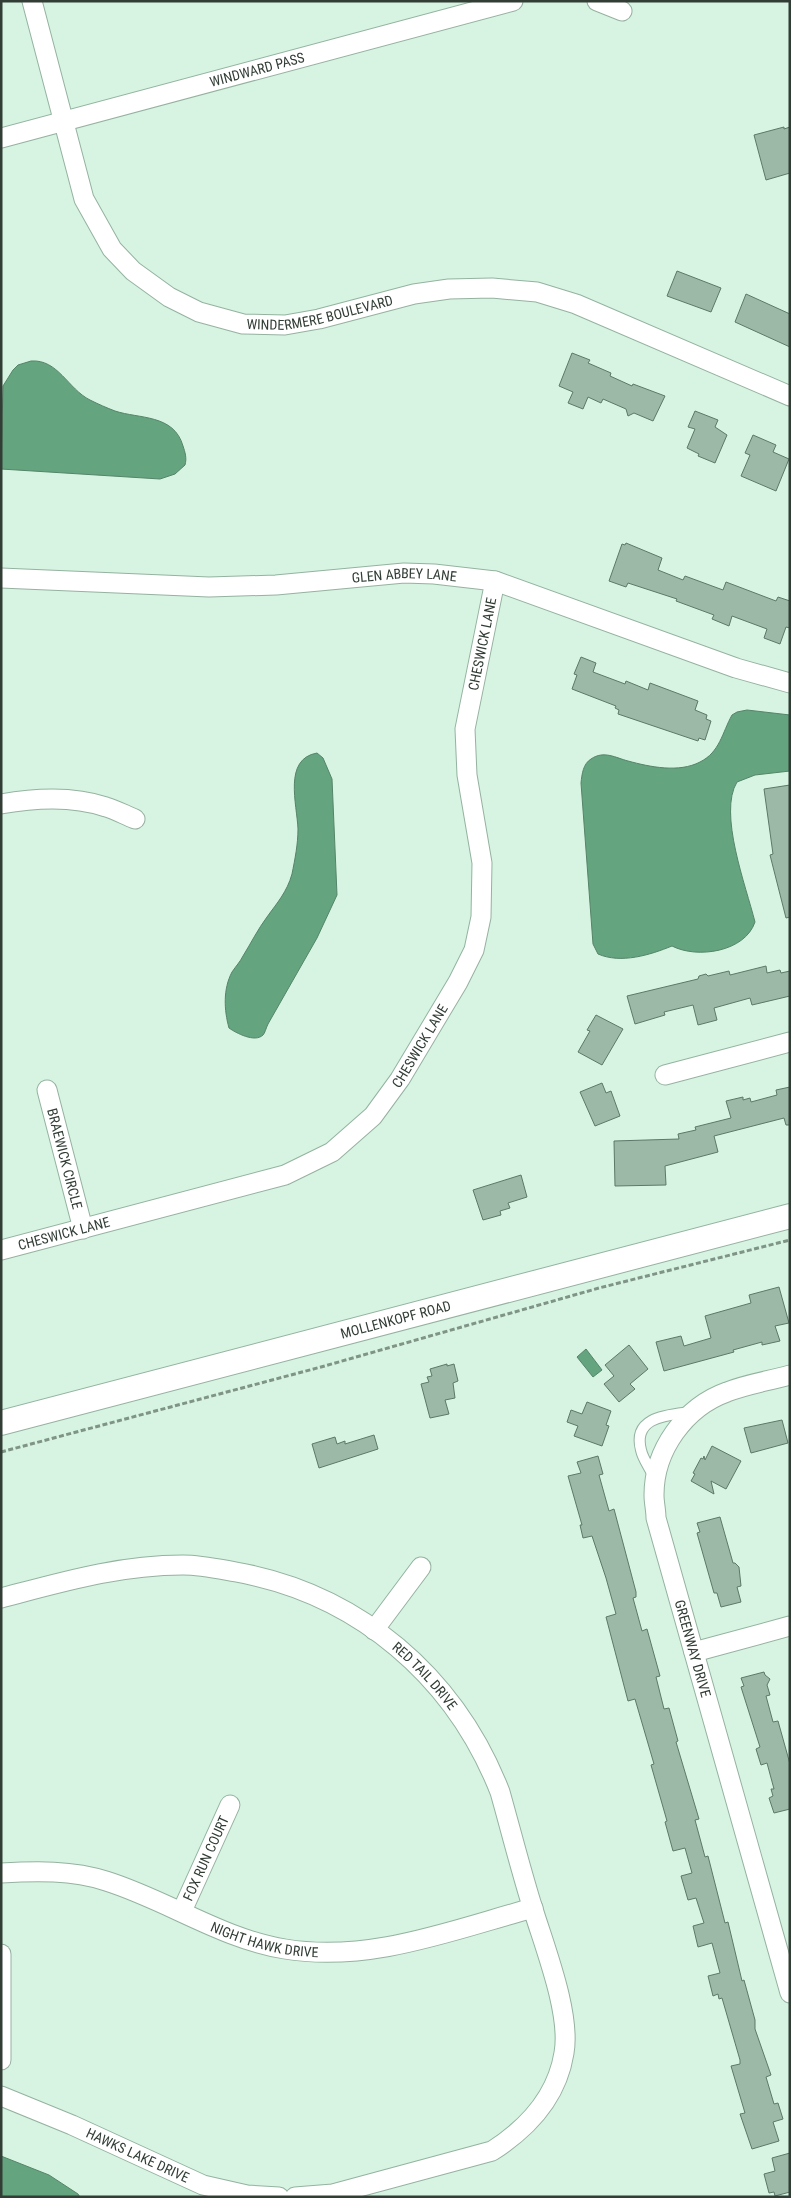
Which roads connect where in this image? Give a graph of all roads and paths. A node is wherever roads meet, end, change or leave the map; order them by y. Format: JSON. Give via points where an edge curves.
{"nodes":[{"id":1,"x":32,"y":1,"type":"edge"},
{"id":2,"x":513,"y":1,"type":"edge"},
{"id":3,"x":596,"y":1,"type":"edge"},
{"id":4,"x":622,"y":12,"type":"dead end"},
{"id":5,"x":63,"y":120,"type":"junction"},
{"id":6,"x":1,"y":138,"type":"edge"},
{"id":7,"x":790,"y":396,"type":"edge"},
{"id":8,"x":1,"y":578,"type":"edge"},
{"id":9,"x":495,"y":581,"type":"junction"},
{"id":10,"x":790,"y":683,"type":"edge"},
{"id":11,"x":1,"y":804,"type":"edge"},
{"id":12,"x":135,"y":819,"type":"dead end"},
{"id":13,"x":790,"y":1042,"type":"edge"},
{"id":14,"x":665,"y":1075,"type":"dead end"},
{"id":15,"x":47,"y":1090,"type":"dead end"},
{"id":16,"x":790,"y":1216,"type":"edge"},
{"id":17,"x":82,"y":1228,"type":"junction"},
{"id":18,"x":790,"y":1240,"type":"edge"},
{"id":19,"x":1,"y":1250,"type":"edge"},
{"id":20,"x":790,"y":1375,"type":"edge"},
{"id":21,"x":692,"y":1412,"type":"junction"},
{"id":22,"x":1,"y":1423,"type":"edge"},
{"id":23,"x":1,"y":1452,"type":"edge"},
{"id":24,"x":656,"y":1482,"type":"junction"},
{"id":25,"x":421,"y":1567,"type":"dead end"},
{"id":26,"x":1,"y":1598,"type":"edge"},
{"id":27,"x":790,"y":1626,"type":"edge"},
{"id":28,"x":374,"y":1630,"type":"junction"},
{"id":29,"x":694,"y":1652,"type":"junction"},
{"id":30,"x":230,"y":1805,"type":"dead end"},
{"id":31,"x":1,"y":1873,"type":"edge"},
{"id":32,"x":532,"y":1908,"type":"junction"},
{"id":33,"x":182,"y":1911,"type":"junction"},
{"id":34,"x":1,"y":1954,"type":"edge"},
{"id":35,"x":790,"y":1993,"type":"edge"},
{"id":36,"x":1,"y":2060,"type":"edge"},
{"id":37,"x":1,"y":2096,"type":"edge"},
{"id":38,"x":279,"y":2197,"type":"edge"},
{"id":39,"x":295,"y":2197,"type":"edge"}],
"edges":[{"from":1,"to":5,"type":"street","name":"WINDERMERE BOULEVARD"},
{"from":2,"to":5,"type":"street","name":"WINDWARD PASS"},
{"from":3,"to":4,"type":"street"},
{"from":5,"to":6,"type":"street","name":"WINDWARD PASS"},
{"from":5,"to":7,"type":"street","name":"WINDERMERE BOULEVARD","via":[[84,198],[112,249],[134,271],[170,297],[199,312],[243,324],[285,325],[450,288],[536,292],[579,305]]},
{"from":8,"to":9,"type":"street","name":"GLEN ABBEY LANE","via":[[209,587],[404,574]]},
{"from":9,"to":10,"type":"street","name":"GLEN ABBEY LANE","via":[[736,668]]},
{"from":9,"to":17,"type":"street","name":"CHESWICK LANE","via":[[464,729],[467,775],[482,863],[481,918],[474,950],[458,982],[400,1079],[373,1116],[332,1152],[305,1166],[285,1175]]},
{"from":11,"to":12,"type":"street","via":[[21,800],[79,801],[105,806]]},
{"from":13,"to":14,"type":"street"},
{"from":15,"to":17,"type":"street","name":"BRAEWICK CIRCLE"},
{"from":16,"to":22,"type":"street","name":"MOLLENKOPF ROAD"},
{"from":17,"to":19,"type":"street","name":"CHESWICK LANE"},
{"from":18,"to":23,"type":"path","via":[[599,1288],[321,1367]]},
{"from":20,"to":21,"type":"street","name":"GREENWAY DRIVE","via":[[727,1391]]},
{"from":21,"to":24,"type":"street","name":"GREENWAY DRIVE","via":[[666,1446]]},
{"from":21,"to":24,"type":"lane","via":[[654,1419],[641,1434],[640,1450]]},
{"from":24,"to":29,"type":"street","name":"GREENWAY DRIVE","via":[[656,1518]]},
{"from":25,"to":28,"type":"street"},
{"from":26,"to":28,"type":"street","name":"RED TAIL DRIVE","via":[[102,1572],[185,1565],[264,1577],[336,1606]]},
{"from":27,"to":29,"type":"street"},
{"from":28,"to":32,"type":"street","name":"RED TAIL DRIVE","via":[[406,1653],[432,1679],[474,1736],[500,1792]]},
{"from":29,"to":35,"type":"street","name":"GREENWAY DRIVE"},
{"from":30,"to":33,"type":"street","name":"FOX RUN COURT"},
{"from":31,"to":33,"type":"street","name":"NIGHT HAWK DRIVE","via":[[38,1870],[105,1880]]},
{"from":32,"to":33,"type":"street","name":"NIGHT HAWK DRIVE","via":[[384,1949],[348,1953],[264,1945]]},
{"from":32,"to":39,"type":"street","name":"RED TAIL DRIVE","via":[[564,2020],[565,2052],[547,2100],[514,2137],[492,2151],[333,2194]]},
{"from":34,"to":36,"type":"street"},
{"from":37,"to":38,"type":"street","name":"HAWKS LAKE DRIVE","via":[[203,2185],[247,2195]]}]}
